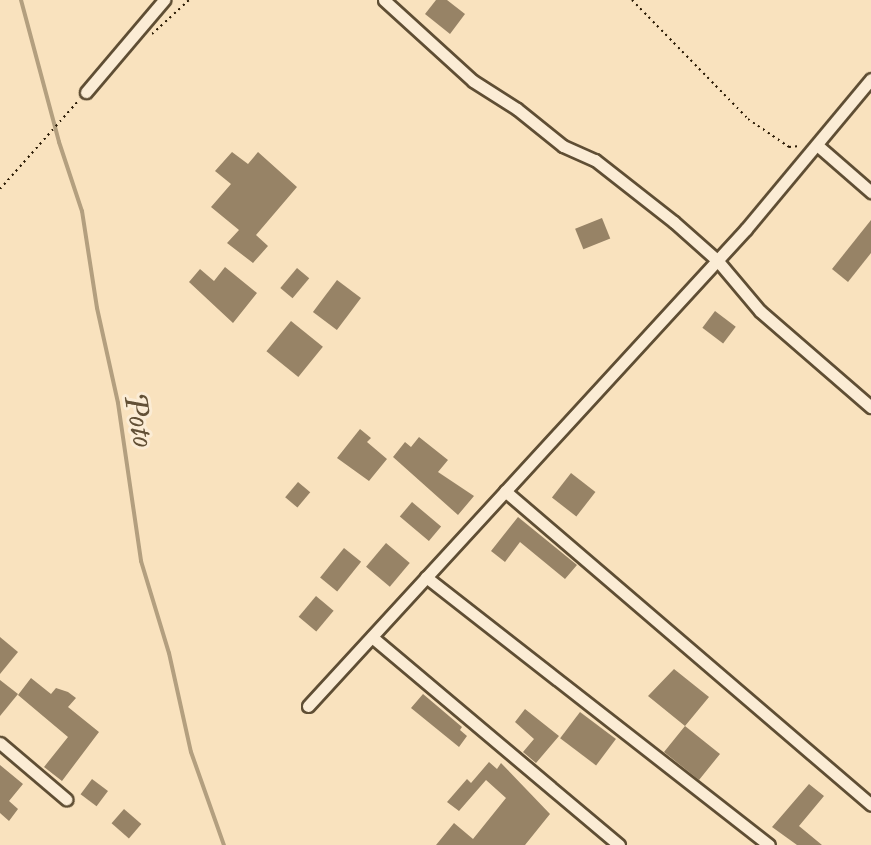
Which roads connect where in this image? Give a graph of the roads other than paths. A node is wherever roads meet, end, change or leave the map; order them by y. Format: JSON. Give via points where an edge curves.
{"nodes":[{"id":1,"x":164,"y":0,"type":"edge"},
{"id":2,"x":384,"y":0,"type":"edge"},
{"id":3,"x":871,"y":79,"type":"edge"},
{"id":4,"x":86,"y":92,"type":"dead end"},
{"id":5,"x":817,"y":145,"type":"junction"},
{"id":6,"x":871,"y":192,"type":"edge"},
{"id":7,"x":717,"y":260,"type":"junction"},
{"id":8,"x":871,"y":407,"type":"edge"},
{"id":9,"x":505,"y":491,"type":"junction"},
{"id":10,"x":426,"y":577,"type":"junction"},
{"id":11,"x":372,"y":637,"type":"junction"},
{"id":12,"x":308,"y":706,"type":"dead end"},
{"id":13,"x":0,"y":743,"type":"edge"},
{"id":14,"x":66,"y":799,"type":"dead end"},
{"id":15,"x":871,"y":805,"type":"edge"},
{"id":16,"x":619,"y":845,"type":"edge"},
{"id":17,"x":769,"y":845,"type":"edge"}],
"edges":[{"from":1,"to":4,"type":"street"},
{"from":2,"to":7,"type":"street","via":[[464,74],[563,146],[595,160]]},
{"from":3,"to":5,"type":"street"},
{"from":5,"to":6,"type":"street"},
{"from":5,"to":7,"type":"street"},
{"from":7,"to":8,"type":"street","via":[[760,311]]},
{"from":7,"to":9,"type":"street"},
{"from":9,"to":10,"type":"street"},
{"from":9,"to":15,"type":"street"},
{"from":10,"to":11,"type":"street"},
{"from":10,"to":17,"type":"street"},
{"from":11,"to":12,"type":"street"},
{"from":11,"to":16,"type":"street"},
{"from":13,"to":14,"type":"street"}]}
